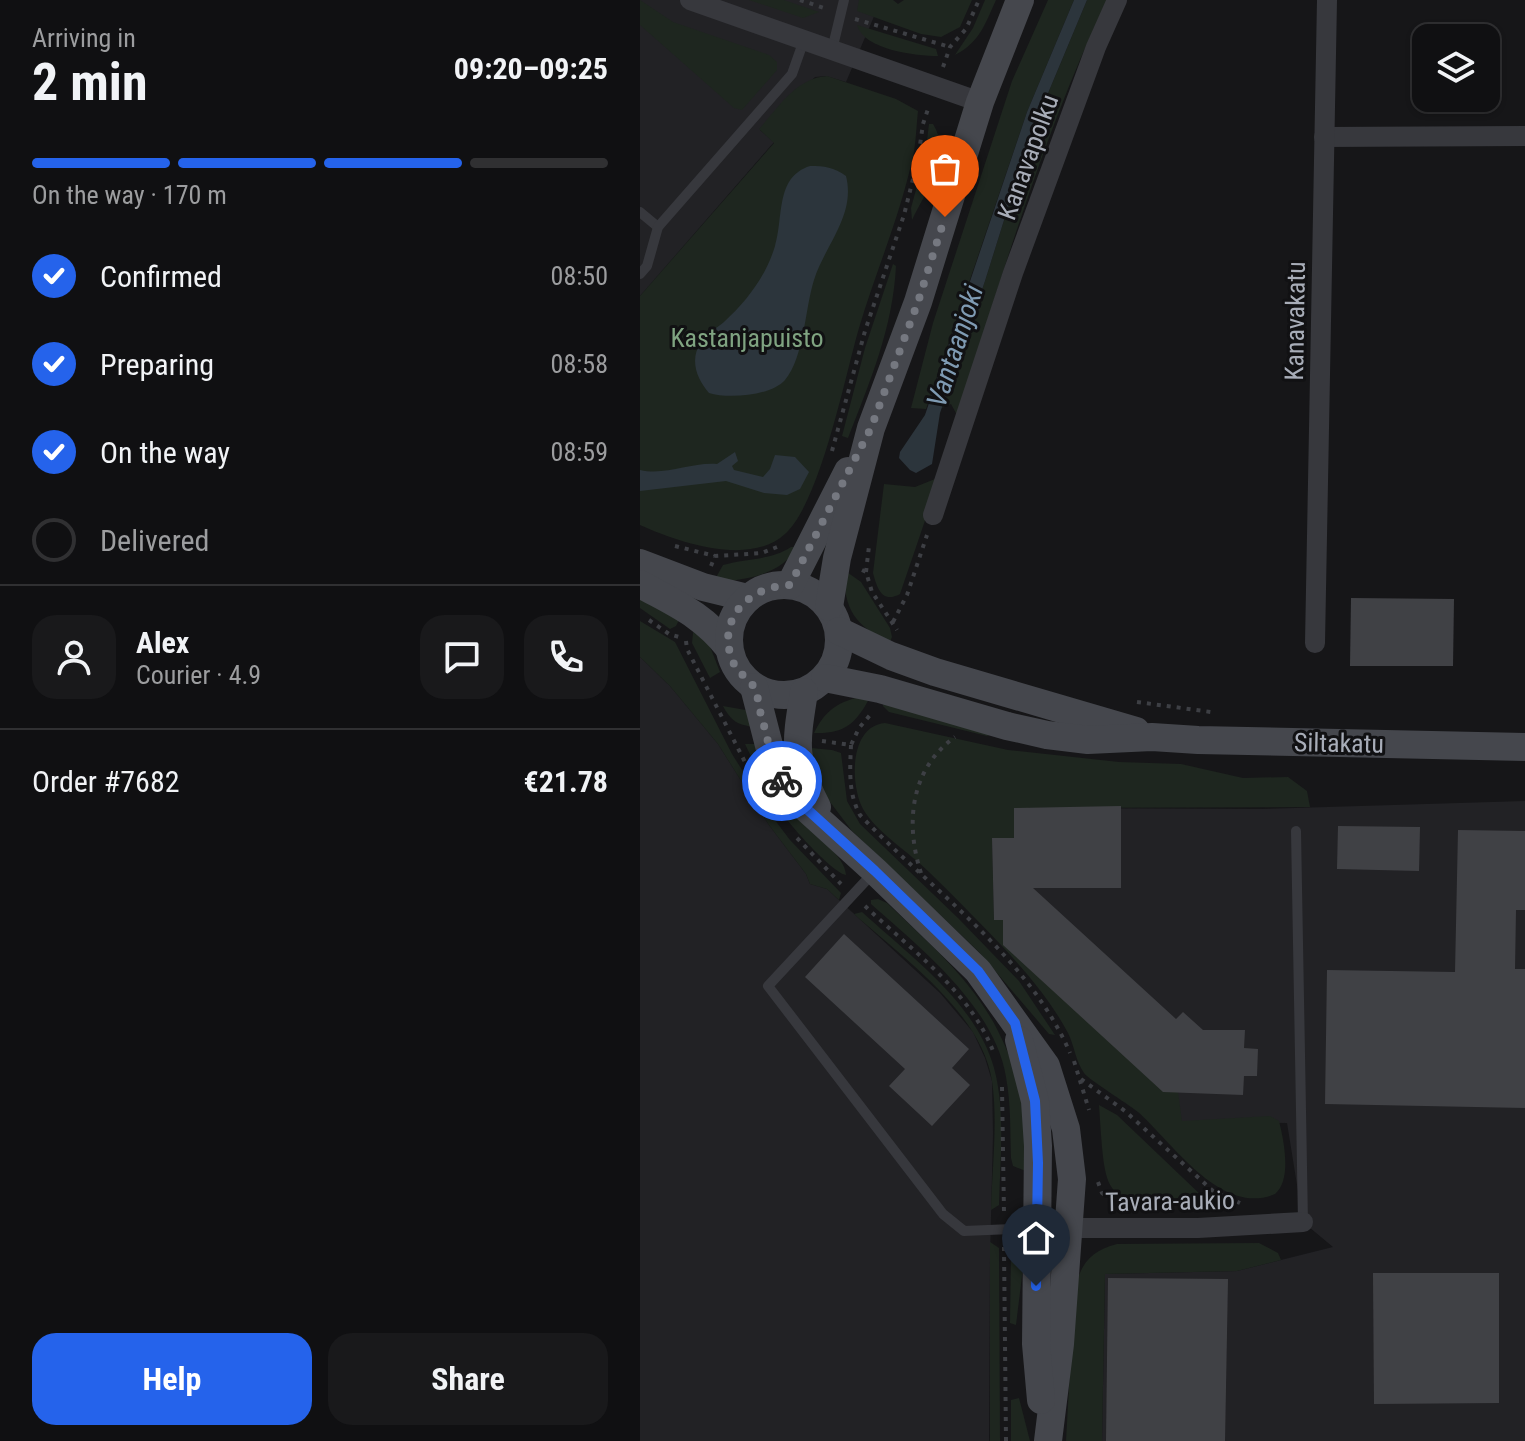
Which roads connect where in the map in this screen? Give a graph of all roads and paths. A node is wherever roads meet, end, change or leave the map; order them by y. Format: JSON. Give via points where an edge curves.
{"nodes":[{"id":1,"x":690,"y":0,"type":"edge"},
{"id":2,"x":800,"y":0,"type":"edge"},
{"id":3,"x":844,"y":0,"type":"edge"},
{"id":4,"x":979,"y":0,"type":"edge"},
{"id":5,"x":1020,"y":0,"type":"edge"},
{"id":6,"x":1117,"y":0,"type":"edge"},
{"id":7,"x":1327,"y":0,"type":"edge"},
{"id":8,"x":842,"y":14,"type":"junction"},
{"id":9,"x":804,"y":40,"type":"junction"},
{"id":10,"x":950,"y":47,"type":"junction"},
{"id":11,"x":832,"y":50,"type":"junction"},
{"id":12,"x":936,"y":87,"type":"junction"},
{"id":13,"x":980,"y":102,"type":"junction"},
{"id":14,"x":1525,"y":136,"type":"edge"},
{"id":15,"x":1324,"y":137,"type":"junction"},
{"id":16,"x":640,"y":212,"type":"edge"},
{"id":17,"x":658,"y":227,"type":"junction"},
{"id":18,"x":640,"y":274,"type":"edge"},
{"id":19,"x":871,"y":428,"type":"junction"},
{"id":20,"x":830,"y":456,"type":"dead end"},
{"id":21,"x":933,"y":515,"type":"joint"},
{"id":22,"x":665,"y":543,"type":"dead end"},
{"id":23,"x":785,"y":543,"type":"dead end"},
{"id":24,"x":715,"y":556,"type":"junction"},
{"id":25,"x":837,"y":558,"type":"junction"},
{"id":26,"x":640,"y":563,"type":"edge"},
{"id":27,"x":640,"y":584,"type":"edge"},
{"id":28,"x":790,"y":585,"type":"junction"},
{"id":29,"x":748,"y":598,"type":"junction"},
{"id":30,"x":693,"y":613,"type":"junction"},
{"id":31,"x":640,"y":614,"type":"edge"},
{"id":32,"x":834,"y":619,"type":"junction"},
{"id":33,"x":893,"y":622,"type":"junction"},
{"id":34,"x":899,"y":635,"type":"dead end"},
{"id":35,"x":1315,"y":643,"type":"dead end"},
{"id":36,"x":729,"y":648,"type":"junction"},
{"id":37,"x":815,"y":685,"type":"junction"},
{"id":38,"x":754,"y":687,"type":"junction"},
{"id":39,"x":1132,"y":701,"type":"dead end"},
{"id":40,"x":1225,"y":713,"type":"dead end"},
{"id":41,"x":958,"y":735,"type":"dead end"},
{"id":42,"x":1152,"y":737,"type":"junction"},
{"id":43,"x":1525,"y":747,"type":"edge"},
{"id":44,"x":747,"y":765,"type":"dead end"},
{"id":45,"x":788,"y":828,"type":"dead end"},
{"id":46,"x":829,"y":828,"type":"junction"},
{"id":47,"x":1296,"y":831,"type":"dead end"},
{"id":48,"x":875,"y":871,"type":"junction"},
{"id":49,"x":921,"y":875,"type":"dead end"},
{"id":50,"x":854,"y":895,"type":"junction"},
{"id":51,"x":1015,"y":1023,"type":"junction"},
{"id":52,"x":994,"y":1055,"type":"dead end"},
{"id":53,"x":1080,"y":1078,"type":"dead end"},
{"id":54,"x":1001,"y":1079,"type":"dead end"},
{"id":55,"x":1246,"y":1206,"type":"dead end"},
{"id":56,"x":1303,"y":1222,"type":"joint"},
{"id":57,"x":1037,"y":1228,"type":"junction"},
{"id":58,"x":1069,"y":1228,"type":"junction"},
{"id":59,"x":1004,"y":1229,"type":"junction"},
{"id":60,"x":1006,"y":1441,"type":"edge"},
{"id":61,"x":1047,"y":1441,"type":"edge"}],
"edges":[{"from":1,"to":9,"type":"street"},
{"from":2,"to":8,"type":"path"},
{"from":3,"to":8,"type":"lane"},
{"from":4,"to":10,"type":"path","via":[[966,29]]},
{"from":5,"to":13,"type":"street"},
{"from":6,"to":21,"type":"street","name":"Kanavapolku","via":[[1013,273]]},
{"from":7,"to":15,"type":"street","name":"Kanavakatu"},
{"from":8,"to":10,"type":"path"},
{"from":8,"to":11,"type":"lane"},
{"from":9,"to":11,"type":"street"},
{"from":9,"to":17,"type":"lane","via":[[792,74]]},
{"from":10,"to":12,"type":"path"},
{"from":11,"to":12,"type":"street"},
{"from":12,"to":13,"type":"street"},
{"from":12,"to":20,"type":"path","via":[[904,215]]},
{"from":13,"to":19,"type":"street","via":[[918,302]]},
{"from":14,"to":15,"type":"street"},
{"from":15,"to":35,"type":"street","name":"Kanavakatu"},
{"from":16,"to":17,"type":"lane"},
{"from":17,"to":18,"type":"lane"},
{"from":19,"to":25,"type":"street"},
{"from":19,"to":28,"type":"street"},
{"from":21,"to":33,"type":"path"},
{"from":22,"to":24,"type":"path"},
{"from":23,"to":24,"type":"path","via":[[762,553]]},
{"from":24,"to":30,"type":"path"},
{"from":25,"to":32,"type":"street"},
{"from":25,"to":33,"type":"path","via":[[866,572],[872,592]]},
{"from":26,"to":30,"type":"street"},
{"from":27,"to":30,"type":"street"},
{"from":28,"to":29,"type":"street","via":[[775,585]]},
{"from":28,"to":32,"type":"street","via":[[818,596]]},
{"from":29,"to":30,"type":"street"},
{"from":29,"to":36,"type":"street","via":[[732,620]]},
{"from":30,"to":31,"type":"path","via":[[669,634]]},
{"from":30,"to":36,"type":"street"},
{"from":30,"to":44,"type":"path","via":[[687,649]]},
{"from":32,"to":37,"type":"street","via":[[839,648],[835,664]]},
{"from":32,"to":42,"type":"street","name":"Siltakatu","via":[[891,656]]},
{"from":33,"to":34,"type":"path"},
{"from":36,"to":38,"type":"street","via":[[742,676]]},
{"from":37,"to":38,"type":"street","via":[[787,695]]},
{"from":37,"to":42,"type":"street","name":"Siltakatu","via":[[880,689],[1047,735],[1088,740]]},
{"from":37,"to":46,"type":"street","via":[[797,738],[799,765]]},
{"from":38,"to":46,"type":"street","via":[[776,770],[798,801]]},
{"from":39,"to":40,"type":"path"},
{"from":41,"to":49,"type":"path","via":[[935,752],[917,789],[913,846]]},
{"from":42,"to":43,"type":"street","name":"Siltakatu"},
{"from":45,"to":50,"type":"path"},
{"from":46,"to":48,"type":"street"},
{"from":47,"to":56,"type":"lane"},
{"from":48,"to":50,"type":"lane"},
{"from":48,"to":51,"type":"street","via":[[978,971]]},
{"from":50,"to":52,"type":"path","via":[[958,995]]},
{"from":50,"to":59,"type":"lane","via":[[768,986],[943,1214],[964,1231]]},
{"from":51,"to":57,"type":"street","via":[[1035,1101]]},
{"from":51,"to":58,"type":"street","via":[[1046,1066],[1066,1129],[1072,1179]]},
{"from":53,"to":55,"type":"path","via":[[1213,1191]]},
{"from":54,"to":59,"type":"path"},
{"from":56,"to":58,"type":"street","name":"Tavara-aukio"},
{"from":57,"to":58,"type":"street","name":"Tavara-aukio"},
{"from":57,"to":59,"type":"lane"},
{"from":57,"to":61,"type":"street","via":[[1036,1344]]},
{"from":58,"to":61,"type":"street"},
{"from":59,"to":60,"type":"path"}]}
